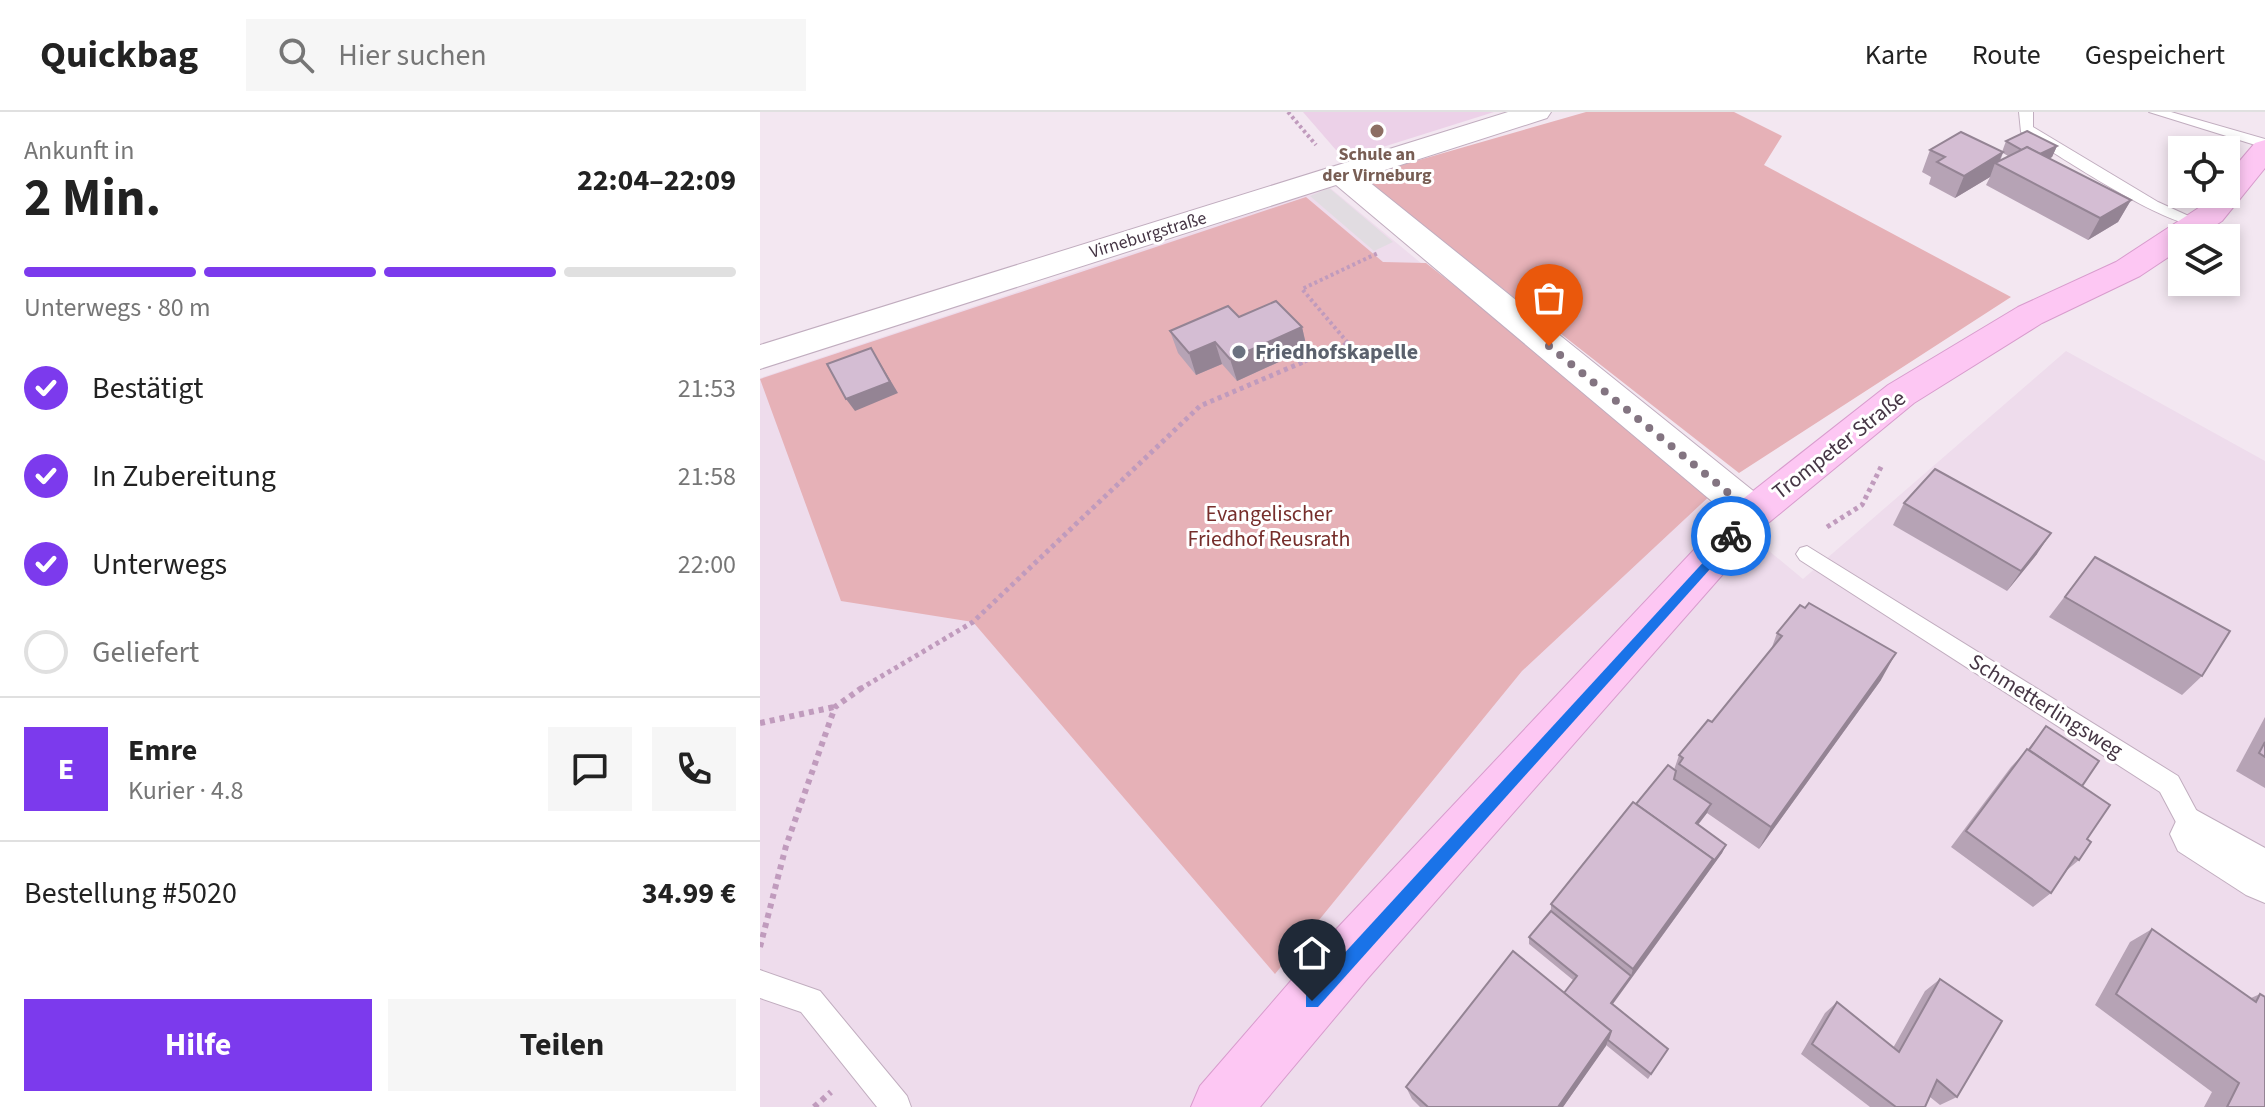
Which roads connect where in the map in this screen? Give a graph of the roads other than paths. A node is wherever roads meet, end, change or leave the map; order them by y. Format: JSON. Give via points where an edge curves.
{"nodes":[{"id":1,"x":1537,"y":112,"type":"edge"},
{"id":2,"x":2026,"y":112,"type":"edge"},
{"id":3,"x":2156,"y":112,"type":"edge"},
{"id":4,"x":2265,"y":146,"type":"edge"},
{"id":5,"x":1341,"y":174,"type":"junction"},
{"id":6,"x":2196,"y":223,"type":"junction"},
{"id":7,"x":760,"y":357,"type":"edge"},
{"id":8,"x":1753,"y":513,"type":"junction"},
{"id":9,"x":1807,"y":554,"type":"dead end"},
{"id":10,"x":2196,"y":834,"type":"joint"},
{"id":11,"x":2265,"y":877,"type":"edge"},
{"id":12,"x":760,"y":984,"type":"edge"},
{"id":13,"x":896,"y":1107,"type":"edge"},
{"id":14,"x":1221,"y":1107,"type":"edge"}],
"edges":[{"from":1,"to":5,"type":"street","name":"Virneburgstraße"},
{"from":2,"to":6,"type":"lane","via":[[2026,129],[2153,205]]},
{"from":3,"to":4,"type":"lane"},
{"from":4,"to":6,"type":"main road","name":"Trompeter Straße","via":[[2211,214]]},
{"from":5,"to":7,"type":"street","name":"Virneburgstraße"},
{"from":5,"to":8,"type":"street"},
{"from":6,"to":8,"type":"main road","name":"Trompeter Straße","via":[[2128,269],[2030,315],[1901,394]]},
{"from":8,"to":14,"type":"main road","name":"Trompeter Straße","via":[[1348,958]]},
{"from":9,"to":10,"type":"lane","name":"Schmetterlingsweg","via":[[2169,784]]},
{"from":10,"to":11,"type":"street","name":"Schmetterlingsweg"},
{"from":12,"to":13,"type":"lane","via":[[810,1001]]}]}
